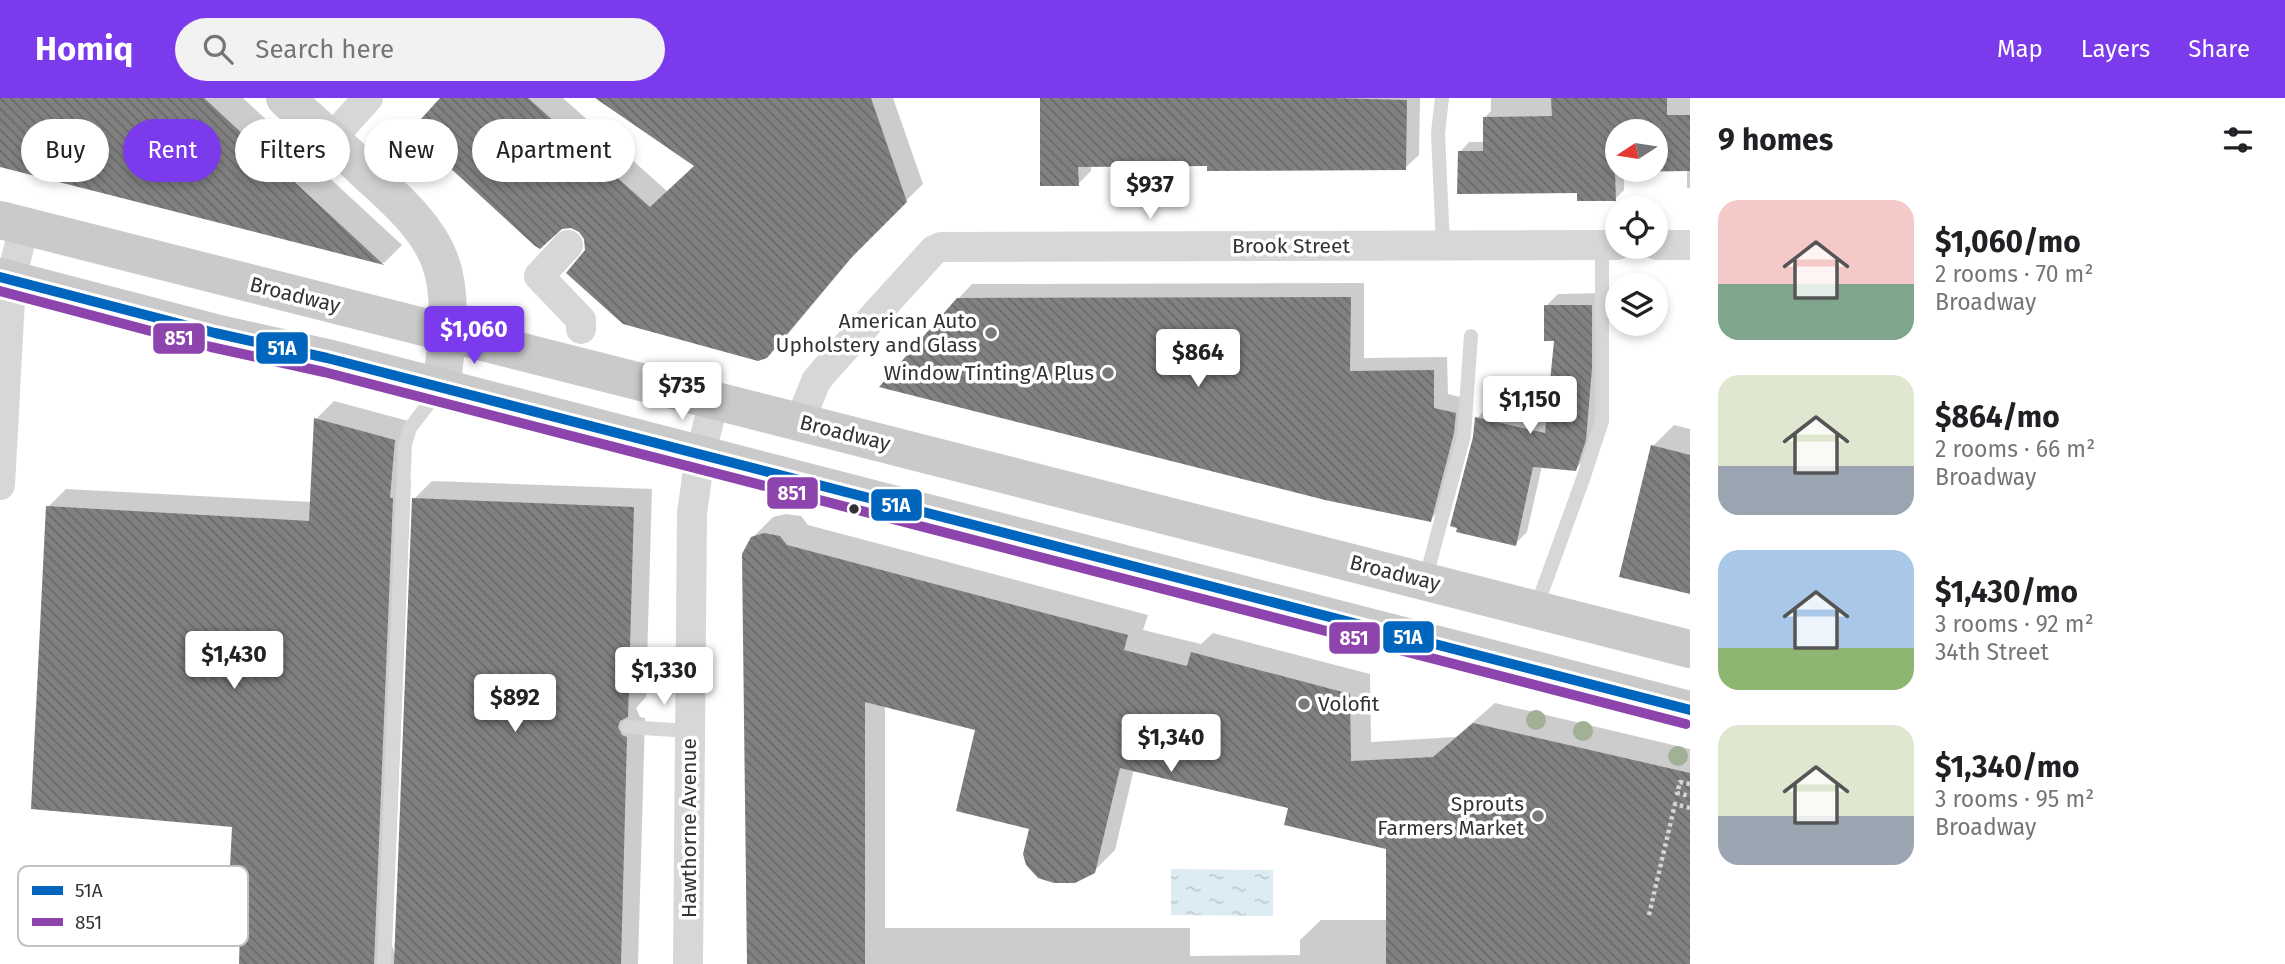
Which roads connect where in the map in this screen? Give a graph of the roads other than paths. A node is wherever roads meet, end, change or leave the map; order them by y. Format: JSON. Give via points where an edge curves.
{"nodes":[{"id":1,"x":285,"y":98,"type":"edge"},
{"id":2,"x":368,"y":98,"type":"edge"},
{"id":3,"x":1441,"y":98,"type":"edge"},
{"id":4,"x":309,"y":119,"type":"edge"},
{"id":5,"x":349,"y":119,"type":"edge"},
{"id":6,"x":350,"y":157,"type":"edge"},
{"id":7,"x":12,"y":223,"type":"edge"},
{"id":8,"x":568,"y":245,"type":"dead end"},
{"id":9,"x":1668,"y":245,"type":"edge"},
{"id":10,"x":1690,"y":245,"type":"edge"},
{"id":11,"x":1443,"y":246,"type":"junction"},
{"id":12,"x":1605,"y":246,"type":"edge"},
{"id":13,"x":1608,"y":259,"type":"edge"},
{"id":14,"x":5,"y":279,"type":"edge"},
{"id":15,"x":581,"y":329,"type":"dead end"},
{"id":16,"x":448,"y":335,"type":"junction"},
{"id":17,"x":1471,"y":336,"type":"dead end"},
{"id":18,"x":441,"y":389,"type":"junction"},
{"id":19,"x":714,"y":401,"type":"junction"},
{"id":20,"x":800,"y":422,"type":"junction"},
{"id":21,"x":699,"y":456,"type":"junction"},
{"id":22,"x":0,"y":485,"type":"edge"},
{"id":23,"x":1425,"y":580,"type":"junction"},
{"id":24,"x":1535,"y":609,"type":"junction"},
{"id":25,"x":1690,"y":649,"type":"edge"},
{"id":26,"x":1690,"y":710,"type":"edge"},
{"id":27,"x":628,"y":727,"type":"dead end"},
{"id":28,"x":690,"y":731,"type":"junction"},
{"id":29,"x":384,"y":964,"type":"edge"},
{"id":30,"x":688,"y":964,"type":"edge"}],
"edges":[{"from":1,"to":4,"type":"street"},
{"from":2,"to":5,"type":"street"},
{"from":3,"to":11,"type":"lane"},
{"from":6,"to":16,"type":"street","via":[[430,241],[445,281]]},
{"from":7,"to":14,"type":"street"},
{"from":7,"to":16,"type":"main road","name":"Broadway"},
{"from":8,"to":15,"type":"street","via":[[539,276],[581,320]]},
{"from":9,"to":10,"type":"street"},
{"from":11,"to":12,"type":"street","name":"Brook Street"},
{"from":11,"to":20,"type":"street","name":"Brook Street","via":[[941,247],[816,381]]},
{"from":13,"to":24,"type":"lane","via":[[1602,421]]},
{"from":14,"to":18,"type":"main road"},
{"from":14,"to":22,"type":"street"},
{"from":16,"to":18,"type":"street"},
{"from":16,"to":19,"type":"main road","name":"Broadway"},
{"from":17,"to":23,"type":"lane","via":[[1464,435]]},
{"from":18,"to":21,"type":"main road"},
{"from":18,"to":29,"type":"lane","via":[[410,428],[405,444]]},
{"from":19,"to":20,"type":"main road","name":"Broadway"},
{"from":19,"to":21,"type":"street","name":"Hawthorne Avenue"},
{"from":20,"to":23,"type":"main road","name":"Broadway"},
{"from":21,"to":26,"type":"main road"},
{"from":21,"to":28,"type":"street","name":"Hawthorne Avenue","via":[[692,513]]},
{"from":23,"to":24,"type":"main road","name":"Broadway"},
{"from":24,"to":25,"type":"main road","name":"Broadway"},
{"from":27,"to":28,"type":"lane"},
{"from":28,"to":30,"type":"street","name":"Hawthorne Avenue"}]}
